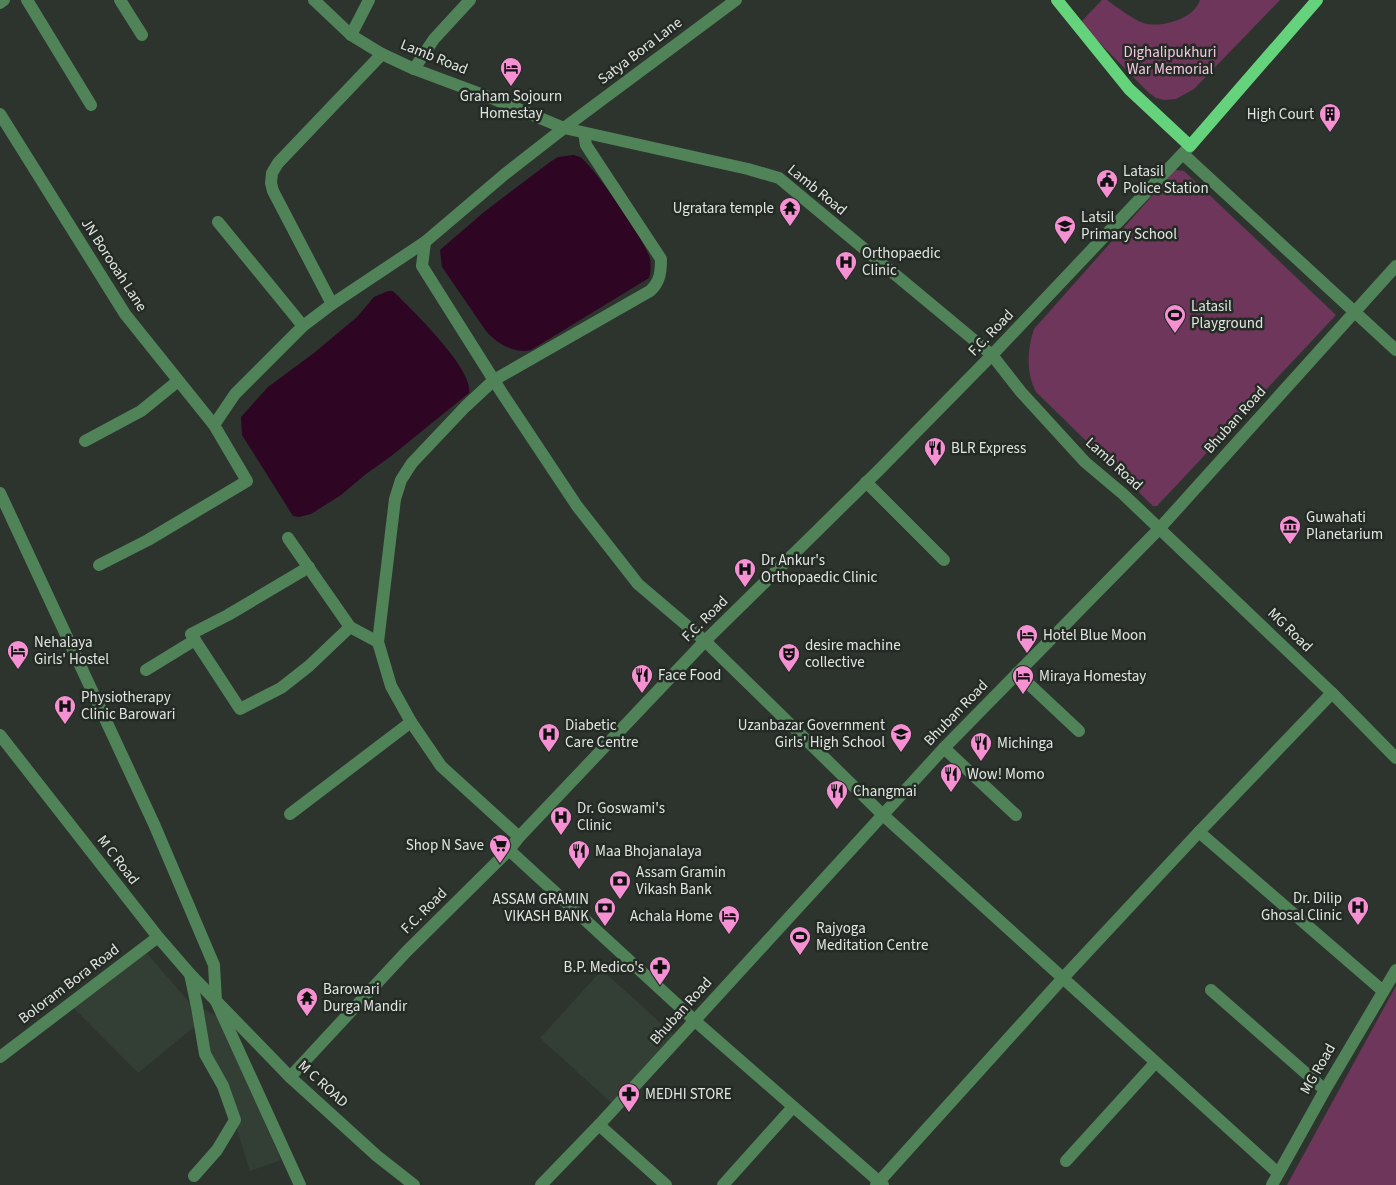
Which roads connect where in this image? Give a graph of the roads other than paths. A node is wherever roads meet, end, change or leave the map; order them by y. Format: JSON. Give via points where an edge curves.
{"nodes":[{"id":1,"x":4,"y":0,"type":"edge"},
{"id":2,"x":27,"y":0,"type":"edge"},
{"id":3,"x":120,"y":0,"type":"edge"},
{"id":4,"x":314,"y":0,"type":"edge"},
{"id":5,"x":369,"y":0,"type":"edge"},
{"id":6,"x":470,"y":0,"type":"edge"},
{"id":7,"x":736,"y":0,"type":"edge"},
{"id":8,"x":1057,"y":0,"type":"edge"},
{"id":9,"x":1317,"y":0,"type":"edge"},
{"id":10,"x":0,"y":3,"type":"edge"},
{"id":11,"x":142,"y":35,"type":"dead end"},
{"id":12,"x":351,"y":35,"type":"junction"},
{"id":13,"x":382,"y":54,"type":"junction"},
{"id":14,"x":414,"y":69,"type":"junction"},
{"id":15,"x":91,"y":105,"type":"dead end"},
{"id":16,"x":0,"y":114,"type":"edge"},
{"id":17,"x":564,"y":128,"type":"junction"},
{"id":18,"x":584,"y":133,"type":"junction"},
{"id":19,"x":1186,"y":150,"type":"junction"},
{"id":20,"x":218,"y":222,"type":"dead end"},
{"id":21,"x":426,"y":242,"type":"junction"},
{"id":22,"x":396,"y":262,"type":"junction"},
{"id":23,"x":422,"y":266,"type":"junction"},
{"id":24,"x":1396,"y":266,"type":"edge"},
{"id":25,"x":332,"y":304,"type":"junction"},
{"id":26,"x":1355,"y":312,"type":"junction"},
{"id":27,"x":303,"y":326,"type":"junction"},
{"id":28,"x":1396,"y":350,"type":"edge"},
{"id":29,"x":992,"y":355,"type":"junction"},
{"id":30,"x":494,"y":380,"type":"junction"},
{"id":31,"x":178,"y":381,"type":"junction"},
{"id":32,"x":214,"y":425,"type":"junction"},
{"id":33,"x":85,"y":441,"type":"dead end"},
{"id":34,"x":866,"y":482,"type":"junction"},
{"id":35,"x":0,"y":494,"type":"edge"},
{"id":36,"x":1158,"y":528,"type":"junction"},
{"id":37,"x":288,"y":538,"type":"dead end"},
{"id":38,"x":944,"y":560,"type":"dead end"},
{"id":39,"x":99,"y":565,"type":"dead end"},
{"id":40,"x":309,"y":567,"type":"junction"},
{"id":41,"x":350,"y":627,"type":"junction"},
{"id":42,"x":195,"y":640,"type":"junction"},
{"id":43,"x":704,"y":641,"type":"junction"},
{"id":44,"x":378,"y":642,"type":"junction"},
{"id":45,"x":146,"y":670,"type":"dead end"},
{"id":46,"x":1016,"y":673,"type":"junction"},
{"id":47,"x":1332,"y":693,"type":"junction"},
{"id":48,"x":411,"y":722,"type":"junction"},
{"id":49,"x":1080,"y":731,"type":"dead end"},
{"id":50,"x":0,"y":735,"type":"edge"},
{"id":51,"x":944,"y":748,"type":"junction"},
{"id":52,"x":1396,"y":758,"type":"edge"},
{"id":53,"x":290,"y":814,"type":"dead end"},
{"id":54,"x":883,"y":815,"type":"junction"},
{"id":55,"x":1016,"y":816,"type":"dead end"},
{"id":56,"x":1199,"y":832,"type":"junction"},
{"id":57,"x":519,"y":837,"type":"junction"},
{"id":58,"x":509,"y":850,"type":"junction"},
{"id":59,"x":158,"y":937,"type":"junction"},
{"id":60,"x":1396,"y":970,"type":"edge"},
{"id":61,"x":190,"y":974,"type":"junction"},
{"id":62,"x":1062,"y":978,"type":"junction"},
{"id":63,"x":1211,"y":990,"type":"dead end"},
{"id":64,"x":1383,"y":990,"type":"junction"},
{"id":65,"x":216,"y":1001,"type":"junction"},
{"id":66,"x":694,"y":1020,"type":"junction"},
{"id":67,"x":0,"y":1057,"type":"edge"},
{"id":68,"x":1155,"y":1063,"type":"junction"},
{"id":69,"x":290,"y":1077,"type":"junction"},
{"id":70,"x":1325,"y":1090,"type":"junction"},
{"id":71,"x":793,"y":1107,"type":"junction"},
{"id":72,"x":599,"y":1125,"type":"junction"},
{"id":73,"x":1066,"y":1161,"type":"dead end"},
{"id":74,"x":1278,"y":1173,"type":"junction"},
{"id":75,"x":194,"y":1176,"type":"dead end"},
{"id":76,"x":879,"y":1184,"type":"edge"},
{"id":77,"x":300,"y":1185,"type":"edge"},
{"id":78,"x":414,"y":1185,"type":"edge"},
{"id":79,"x":541,"y":1185,"type":"edge"},
{"id":80,"x":666,"y":1185,"type":"edge"},
{"id":81,"x":723,"y":1185,"type":"edge"},
{"id":82,"x":1272,"y":1185,"type":"edge"}],
"edges":[{"from":1,"to":10,"type":"street"},
{"from":2,"to":15,"type":"street"},
{"from":3,"to":11,"type":"street"},
{"from":4,"to":12,"type":"street","name":"Lamb Road"},
{"from":5,"to":12,"type":"street"},
{"from":6,"to":14,"type":"street","via":[[434,39]]},
{"from":7,"to":17,"type":"street","name":"Satya Bora Lane"},
{"from":8,"to":19,"type":"main road","via":[[1129,90]]},
{"from":9,"to":19,"type":"main road"},
{"from":12,"to":13,"type":"street","name":"Lamb Road"},
{"from":13,"to":14,"type":"street","name":"Lamb Road"},
{"from":13,"to":25,"type":"street","via":[[288,152],[272,173],[272,191]]},
{"from":14,"to":17,"type":"street","name":"Lamb Road"},
{"from":16,"to":31,"type":"street","name":"JN Borooah Lane","via":[[125,314]]},
{"from":17,"to":18,"type":"street","name":"Lamb Road"},
{"from":17,"to":21,"type":"street","name":"Satya Bora Lane"},
{"from":18,"to":29,"type":"street","name":"Lamb Road","via":[[779,178]]},
{"from":18,"to":30,"type":"street","via":[[586,145],[661,259],[657,285]]},
{"from":19,"to":26,"type":"street"},
{"from":19,"to":29,"type":"street","name":"F.C. Road"},
{"from":20,"to":27,"type":"street"},
{"from":21,"to":22,"type":"street","name":"Satya Bora Lane"},
{"from":21,"to":23,"type":"street"},
{"from":22,"to":23,"type":"street"},
{"from":22,"to":25,"type":"street","name":"Satya Bora Lane"},
{"from":23,"to":30,"type":"street"},
{"from":24,"to":26,"type":"street","name":"Bhuban Road"},
{"from":25,"to":27,"type":"street","name":"Satya Bora Lane"},
{"from":26,"to":28,"type":"street"},
{"from":26,"to":36,"type":"street","name":"Bhuban Road"},
{"from":27,"to":32,"type":"street","name":"Satya Bora Lane","via":[[235,394]]},
{"from":29,"to":34,"type":"street","name":"F.C. Road"},
{"from":29,"to":36,"type":"street","name":"Lamb Road","via":[[1085,462]]},
{"from":30,"to":43,"type":"street","via":[[582,514],[638,584]]},
{"from":30,"to":44,"type":"street","via":[[412,463],[400,480]]},
{"from":31,"to":32,"type":"street","name":"JN Borooah Lane"},
{"from":31,"to":33,"type":"street","via":[[141,411]]},
{"from":32,"to":39,"type":"street","name":"JN Borooah Lane","via":[[247,481]]},
{"from":34,"to":38,"type":"street"},
{"from":34,"to":43,"type":"street","name":"F.C. Road"},
{"from":35,"to":65,"type":"street","via":[[196,919],[214,966]]},
{"from":36,"to":46,"type":"street","name":"Bhuban Road"},
{"from":36,"to":47,"type":"street","name":"MG Road"},
{"from":37,"to":40,"type":"street"},
{"from":40,"to":41,"type":"street"},
{"from":40,"to":42,"type":"street","via":[[191,634]]},
{"from":41,"to":42,"type":"street","via":[[281,688],[240,710]]},
{"from":41,"to":44,"type":"street"},
{"from":42,"to":45,"type":"street"},
{"from":43,"to":54,"type":"street"},
{"from":43,"to":57,"type":"street","name":"F.C. Road"},
{"from":44,"to":48,"type":"street","via":[[391,686]]},
{"from":46,"to":49,"type":"street"},
{"from":46,"to":51,"type":"street","name":"Bhuban Road"},
{"from":47,"to":52,"type":"street","name":"MG Road"},
{"from":47,"to":56,"type":"street"},
{"from":48,"to":53,"type":"street"},
{"from":48,"to":57,"type":"street","via":[[441,766]]},
{"from":50,"to":59,"type":"street","name":"M C Road"},
{"from":51,"to":54,"type":"street","name":"Bhuban Road"},
{"from":51,"to":55,"type":"street"},
{"from":54,"to":62,"type":"street"},
{"from":54,"to":66,"type":"street","name":"Bhuban Road"},
{"from":56,"to":62,"type":"street"},
{"from":56,"to":64,"type":"street"},
{"from":57,"to":58,"type":"street","name":"F.C. Road"},
{"from":58,"to":66,"type":"street"},
{"from":58,"to":69,"type":"street","name":"F.C. Road","via":[[406,952]]},
{"from":59,"to":61,"type":"street","name":"M C Road"},
{"from":59,"to":67,"type":"street","name":"Boloram Bora Road"},
{"from":60,"to":64,"type":"street","name":"MG Road"},
{"from":61,"to":65,"type":"street","name":"M C Road"},
{"from":61,"to":75,"type":"street","via":[[204,1054],[223,1086],[234,1120],[217,1150]]},
{"from":62,"to":68,"type":"street"},
{"from":62,"to":76,"type":"street"},
{"from":63,"to":70,"type":"street"},
{"from":64,"to":70,"type":"street","name":"MG Road"},
{"from":65,"to":69,"type":"street","name":"M C ROAD"},
{"from":65,"to":77,"type":"street"},
{"from":66,"to":71,"type":"street"},
{"from":66,"to":72,"type":"street","name":"Bhuban Road"},
{"from":68,"to":73,"type":"street"},
{"from":68,"to":74,"type":"street"},
{"from":69,"to":78,"type":"street","name":"M C ROAD"},
{"from":70,"to":74,"type":"street","name":"MG Road"},
{"from":71,"to":76,"type":"street"},
{"from":71,"to":81,"type":"street"},
{"from":72,"to":79,"type":"street","name":"Bhuban Road"},
{"from":72,"to":80,"type":"street"},
{"from":74,"to":82,"type":"street","name":"MG Road"}]}
